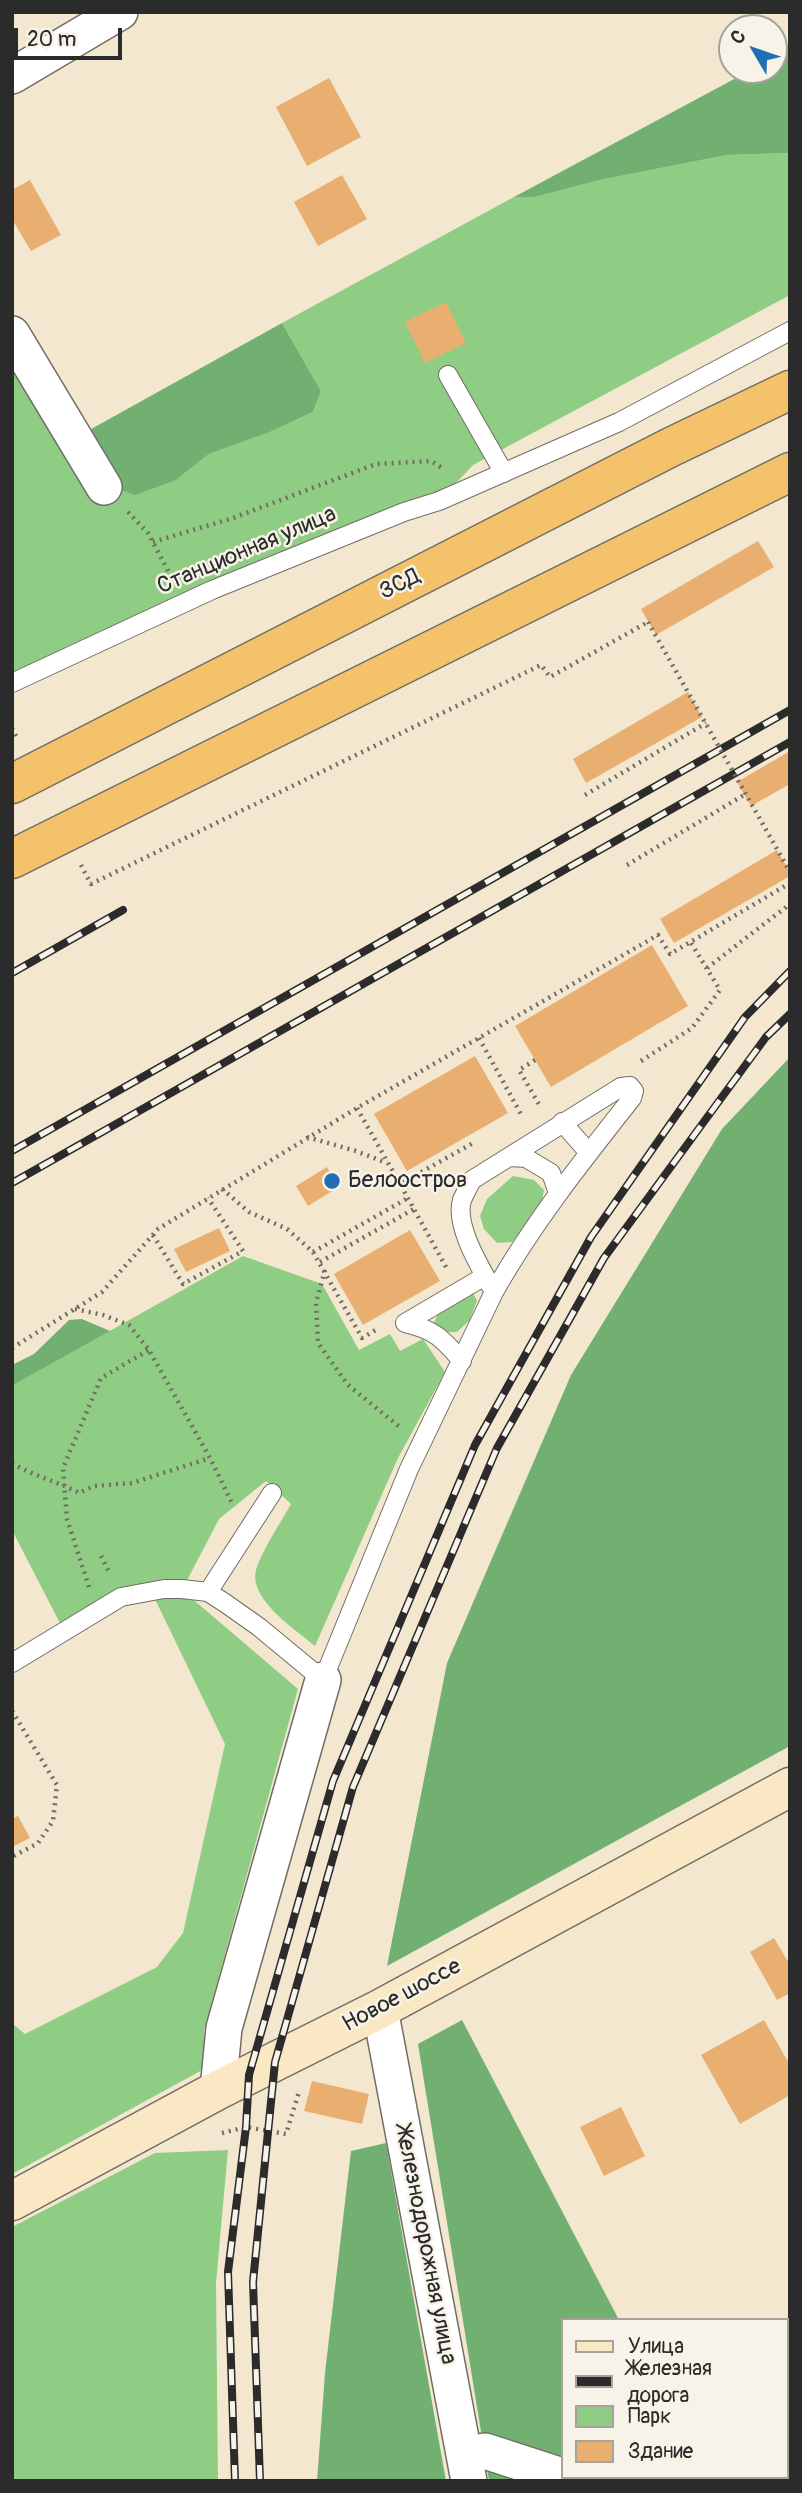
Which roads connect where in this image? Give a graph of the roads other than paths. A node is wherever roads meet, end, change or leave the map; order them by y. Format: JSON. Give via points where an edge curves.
{"nodes":[{"id":1,"x":120,"y":12,"type":"edge"},
{"id":2,"x":12,"y":76,"type":"edge"},
{"id":3,"x":790,"y":331,"type":"edge"},
{"id":4,"x":12,"y":334,"type":"edge"},
{"id":5,"x":448,"y":376,"type":"dead end"},
{"id":6,"x":790,"y":390,"type":"edge"},
{"id":7,"x":790,"y":472,"type":"edge"},
{"id":8,"x":504,"y":473,"type":"junction"},
{"id":9,"x":104,"y":487,"type":"road end"},
{"id":10,"x":12,"y":683,"type":"edge"},
{"id":11,"x":12,"y":784,"type":"edge"},
{"id":12,"x":12,"y":859,"type":"edge"},
{"id":13,"x":562,"y":1122,"type":"junction"},
{"id":14,"x":589,"y":1153,"type":"junction"},
{"id":15,"x":510,"y":1157,"type":"junction"},
{"id":16,"x":558,"y":1193,"type":"junction"},
{"id":17,"x":485,"y":1276,"type":"junction"},
{"id":18,"x":494,"y":1292,"type":"junction"},
{"id":19,"x":462,"y":1361,"type":"junction"},
{"id":20,"x":272,"y":1493,"type":"dead end"},
{"id":21,"x":208,"y":1592,"type":"junction"},
{"id":22,"x":12,"y":1663,"type":"edge"},
{"id":23,"x":323,"y":1680,"type":"junction"},
{"id":24,"x":790,"y":1787,"type":"edge"},
{"id":25,"x":380,"y":2009,"type":"junction"},
{"id":26,"x":218,"y":2091,"type":"junction"},
{"id":27,"x":12,"y":2201,"type":"edge"},
{"id":28,"x":467,"y":2468,"type":"edge"},
{"id":29,"x":560,"y":2476,"type":"edge"}],
"edges":[{"from":1,"to":2,"type":"street"},
{"from":3,"to":8,"type":"lane","name":"Станционная улица","via":[[620,422]]},
{"from":4,"to":9,"type":"street"},
{"from":5,"to":8,"type":"lane"},
{"from":6,"to":11,"type":"highway","name":"ЗСД"},
{"from":7,"to":12,"type":"highway"},
{"from":8,"to":10,"type":"lane","name":"Станционная улица","via":[[186,602]]},
{"from":13,"to":14,"type":"lane"},
{"from":13,"to":14,"type":"lane","via":[[630,1086],[632,1098]]},
{"from":13,"to":15,"type":"lane"},
{"from":14,"to":16,"type":"lane"},
{"from":15,"to":16,"type":"lane","via":[[526,1158],[551,1173]]},
{"from":15,"to":17,"type":"lane","via":[[472,1180],[461,1202],[463,1225]]},
{"from":16,"to":18,"type":"lane"},
{"from":17,"to":18,"type":"lane"},
{"from":17,"to":19,"type":"lane","via":[[405,1323],[427,1328]]},
{"from":18,"to":19,"type":"lane"},
{"from":19,"to":23,"type":"lane","via":[[409,1469]]},
{"from":20,"to":21,"type":"lane"},
{"from":21,"to":22,"type":"lane","via":[[164,1589],[121,1597]]},
{"from":21,"to":23,"type":"lane"},
{"from":23,"to":26,"type":"street","via":[[223,2028]]},
{"from":24,"to":25,"type":"main road","name":"Новое шоссе"},
{"from":25,"to":26,"type":"main road","name":"Новое шоссе"},
{"from":25,"to":28,"type":"street","name":"Железнодорожная улица"},
{"from":26,"to":27,"type":"main road","name":"Новое шоссе"},
{"from":28,"to":29,"type":"street","via":[[485,2451]]}]}
